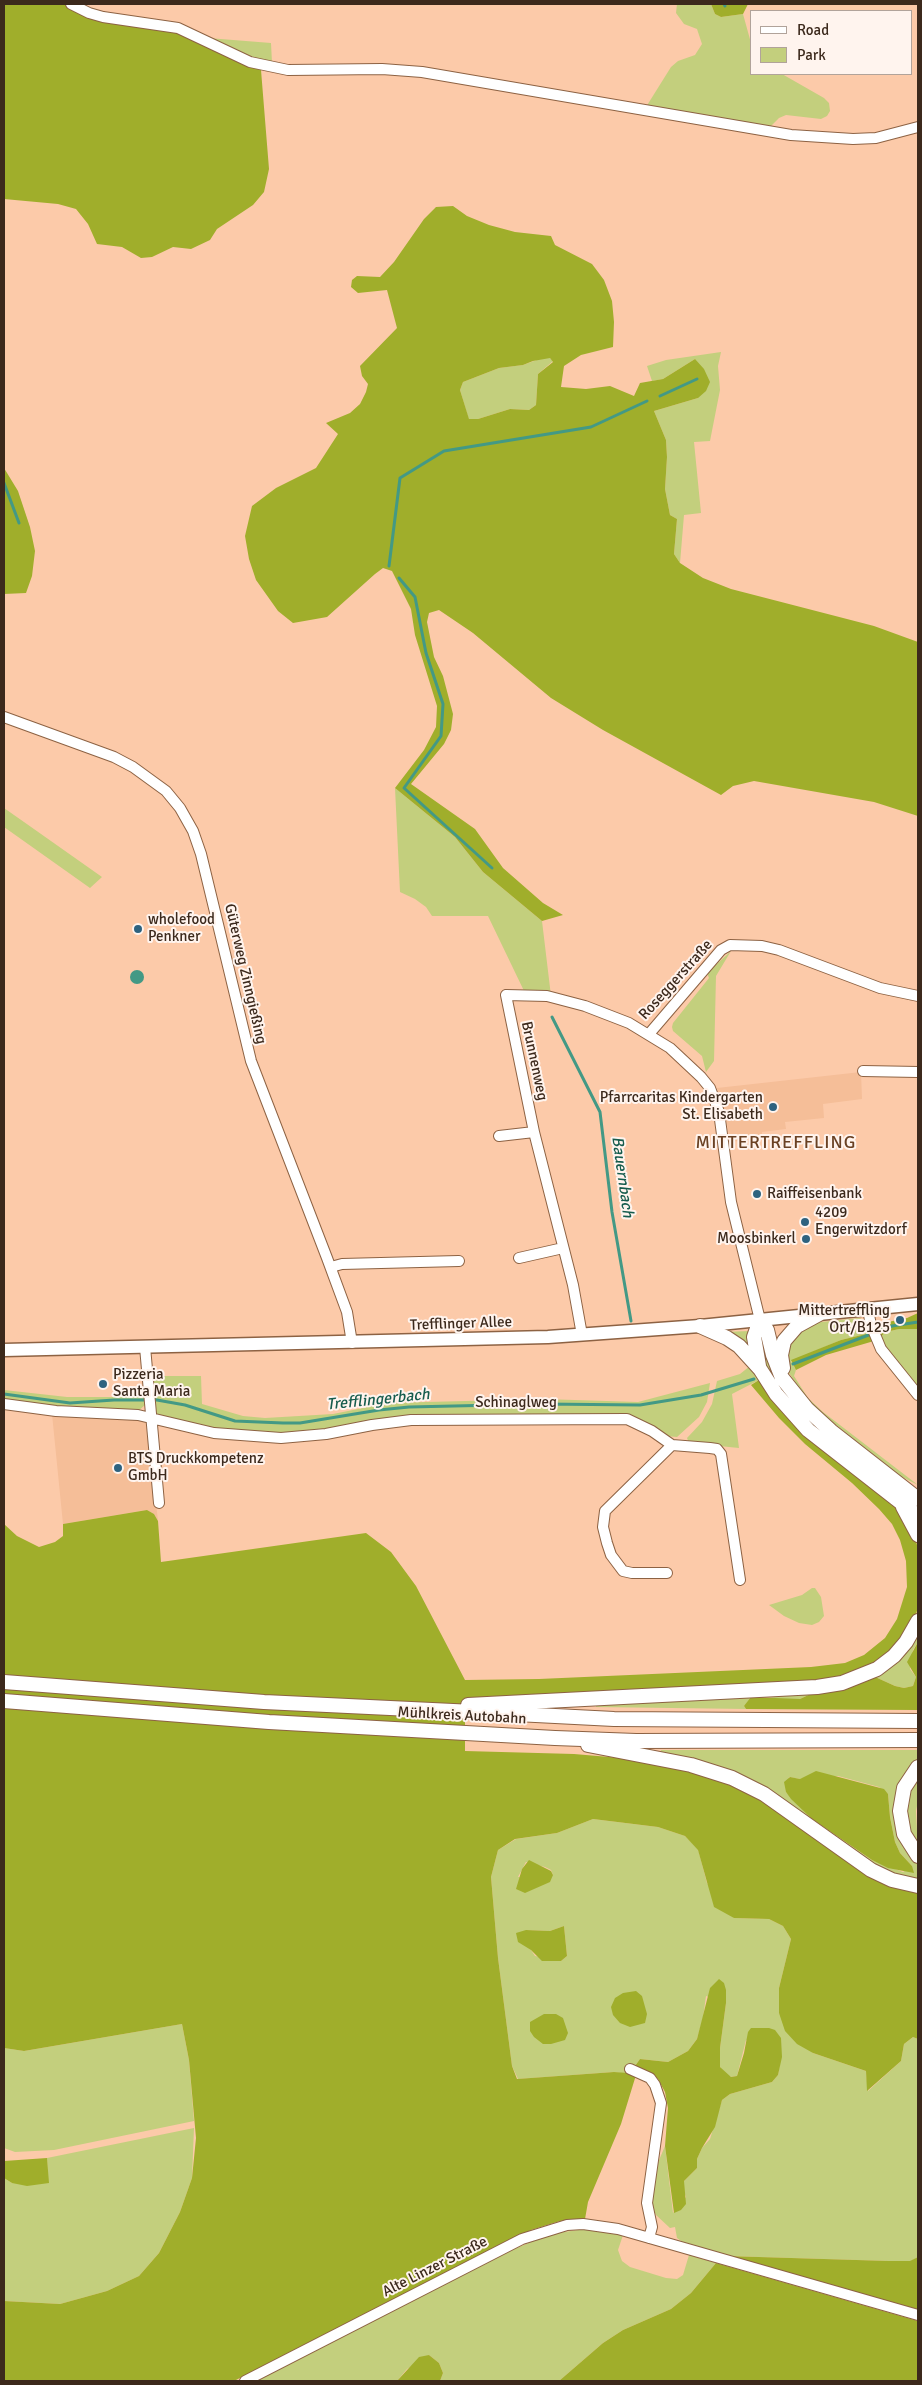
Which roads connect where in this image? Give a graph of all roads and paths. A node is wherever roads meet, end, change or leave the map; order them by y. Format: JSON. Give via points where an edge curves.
{"nodes":[{"id":1,"x":71,"y":4,"type":"edge"},
{"id":2,"x":918,"y":127,"type":"edge"},
{"id":3,"x":4,"y":717,"type":"edge"},
{"id":4,"x":918,"y":996,"type":"edge"},
{"id":5,"x":649,"y":1034,"type":"junction"},
{"id":6,"x":863,"y":1071,"type":"dead end"},
{"id":7,"x":918,"y":1072,"type":"edge"},
{"id":8,"x":534,"y":1132,"type":"junction"},
{"id":9,"x":499,"y":1136,"type":"dead end"},
{"id":10,"x":563,"y":1248,"type":"junction"},
{"id":11,"x":519,"y":1258,"type":"dead end"},
{"id":12,"x":459,"y":1261,"type":"dead end"},
{"id":13,"x":331,"y":1267,"type":"junction"},
{"id":14,"x":918,"y":1304,"type":"edge"},
{"id":15,"x":868,"y":1310,"type":"junction"},
{"id":16,"x":820,"y":1314,"type":"junction"},
{"id":17,"x":760,"y":1320,"type":"junction"},
{"id":18,"x":700,"y":1326,"type":"junction"},
{"id":19,"x":582,"y":1335,"type":"junction"},
{"id":20,"x":351,"y":1340,"type":"junction"},
{"id":21,"x":145,"y":1347,"type":"junction"},
{"id":22,"x":4,"y":1350,"type":"edge"},
{"id":23,"x":760,"y":1369,"type":"junction"},
{"id":24,"x":791,"y":1390,"type":"junction"},
{"id":25,"x":918,"y":1395,"type":"edge"},
{"id":26,"x":4,"y":1404,"type":"edge"},
{"id":27,"x":151,"y":1413,"type":"junction"},
{"id":28,"x":672,"y":1445,"type":"junction"},
{"id":29,"x":918,"y":1499,"type":"edge"},
{"id":30,"x":159,"y":1503,"type":"dead end"},
{"id":31,"x":901,"y":1503,"type":"junction"},
{"id":32,"x":918,"y":1516,"type":"edge"},
{"id":33,"x":918,"y":1535,"type":"edge"},
{"id":34,"x":668,"y":1573,"type":"dead end"},
{"id":35,"x":740,"y":1580,"type":"dead end"},
{"id":36,"x":918,"y":1621,"type":"edge"},
{"id":37,"x":4,"y":1682,"type":"edge"},
{"id":38,"x":4,"y":1701,"type":"edge"},
{"id":39,"x":420,"y":1710,"type":"junction"},
{"id":40,"x":918,"y":1721,"type":"edge"},
{"id":41,"x":555,"y":1738,"type":"junction"},
{"id":42,"x":918,"y":1740,"type":"edge"},
{"id":43,"x":918,"y":1767,"type":"edge"},
{"id":44,"x":918,"y":1856,"type":"edge"},
{"id":45,"x":918,"y":1886,"type":"edge"},
{"id":46,"x":630,"y":2069,"type":"dead end"},
{"id":47,"x":649,"y":2238,"type":"junction"},
{"id":48,"x":918,"y":2315,"type":"edge"},
{"id":49,"x":245,"y":2381,"type":"edge"}],
"edges":[{"from":1,"to":2,"type":"street","via":[[102,17],[178,28],[241,58],[281,69],[422,72],[791,135],[853,140],[882,137]]},
{"from":3,"to":13,"type":"street","name":"Güterweg Zinngießing","via":[[114,757],[166,791],[180,808],[201,854],[251,1061]]},
{"from":4,"to":5,"type":"street","name":"Roseggerstraße","via":[[880,988],[797,956],[744,944],[721,950]]},
{"from":5,"to":8,"type":"street","name":"Brunnenweg","via":[[607,1014],[556,998],[506,995]]},
{"from":5,"to":17,"type":"street","via":[[670,1048],[701,1077],[716,1100],[735,1223]]},
{"from":6,"to":7,"type":"street"},
{"from":8,"to":9,"type":"street"},
{"from":8,"to":10,"type":"street","name":"Brunnenweg"},
{"from":10,"to":11,"type":"street"},
{"from":10,"to":19,"type":"street","name":"Brunnenweg"},
{"from":12,"to":13,"type":"street"},
{"from":13,"to":20,"type":"street","name":"Güterweg Zinngießing","via":[[347,1312]]},
{"from":14,"to":15,"type":"main road","name":"Trefflinger Allee"},
{"from":15,"to":16,"type":"main road","name":"Trefflinger Allee"},
{"from":15,"to":25,"type":"street","via":[[876,1339]]},
{"from":16,"to":17,"type":"main road","name":"Trefflinger Allee"},
{"from":16,"to":24,"type":"highway","via":[[797,1326],[784,1341],[782,1364]]},
{"from":17,"to":18,"type":"main road","name":"Trefflinger Allee"},
{"from":17,"to":23,"type":"highway","via":[[754,1337]]},
{"from":17,"to":24,"type":"highway","via":[[767,1330],[776,1367]]},
{"from":18,"to":19,"type":"main road","name":"Trefflinger Allee"},
{"from":18,"to":23,"type":"highway","via":[[739,1346]]},
{"from":19,"to":20,"type":"main road","name":"Trefflinger Allee"},
{"from":20,"to":21,"type":"main road","name":"Trefflinger Allee"},
{"from":21,"to":22,"type":"main road","name":"Trefflinger Allee"},
{"from":21,"to":27,"type":"street"},
{"from":23,"to":31,"type":"highway","via":[[776,1394],[808,1430]]},
{"from":24,"to":29,"type":"highway","via":[[806,1409],[831,1431]]},
{"from":26,"to":27,"type":"street","name":"Schinaglweg","via":[[56,1411]]},
{"from":27,"to":28,"type":"street","name":"Schinaglweg","via":[[235,1436],[281,1438],[411,1420],[613,1418],[639,1424]]},
{"from":27,"to":30,"type":"street"},
{"from":28,"to":34,"type":"street","via":[[605,1511],[603,1518],[611,1555],[624,1571],[632,1574]]},
{"from":28,"to":35,"type":"street","via":[[717,1449],[721,1454]]},
{"from":31,"to":32,"type":"highway"},
{"from":31,"to":33,"type":"highway"},
{"from":36,"to":39,"type":"highway","via":[[906,1642],[877,1669],[834,1684]]},
{"from":37,"to":39,"type":"highway","name":"Mühlkreis Autobahn"},
{"from":38,"to":41,"type":"highway","name":"Mühlkreis Autobahn"},
{"from":39,"to":40,"type":"highway","name":"Mühlkreis Autobahn","via":[[624,1719]]},
{"from":41,"to":42,"type":"highway","name":"Mühlkreis Autobahn"},
{"from":41,"to":45,"type":"highway","via":[[691,1765],[732,1778],[764,1794],[871,1870],[892,1880]]},
{"from":43,"to":44,"type":"highway","via":[[904,1788],[900,1812],[904,1834]]},
{"from":46,"to":47,"type":"street","via":[[650,2078],[661,2104],[647,2203],[652,2227]]},
{"from":47,"to":48,"type":"street","name":"Alte Linzer Straße"},
{"from":47,"to":49,"type":"street","name":"Alte Linzer Straße","via":[[583,2224],[567,2224],[537,2233]]}]}
